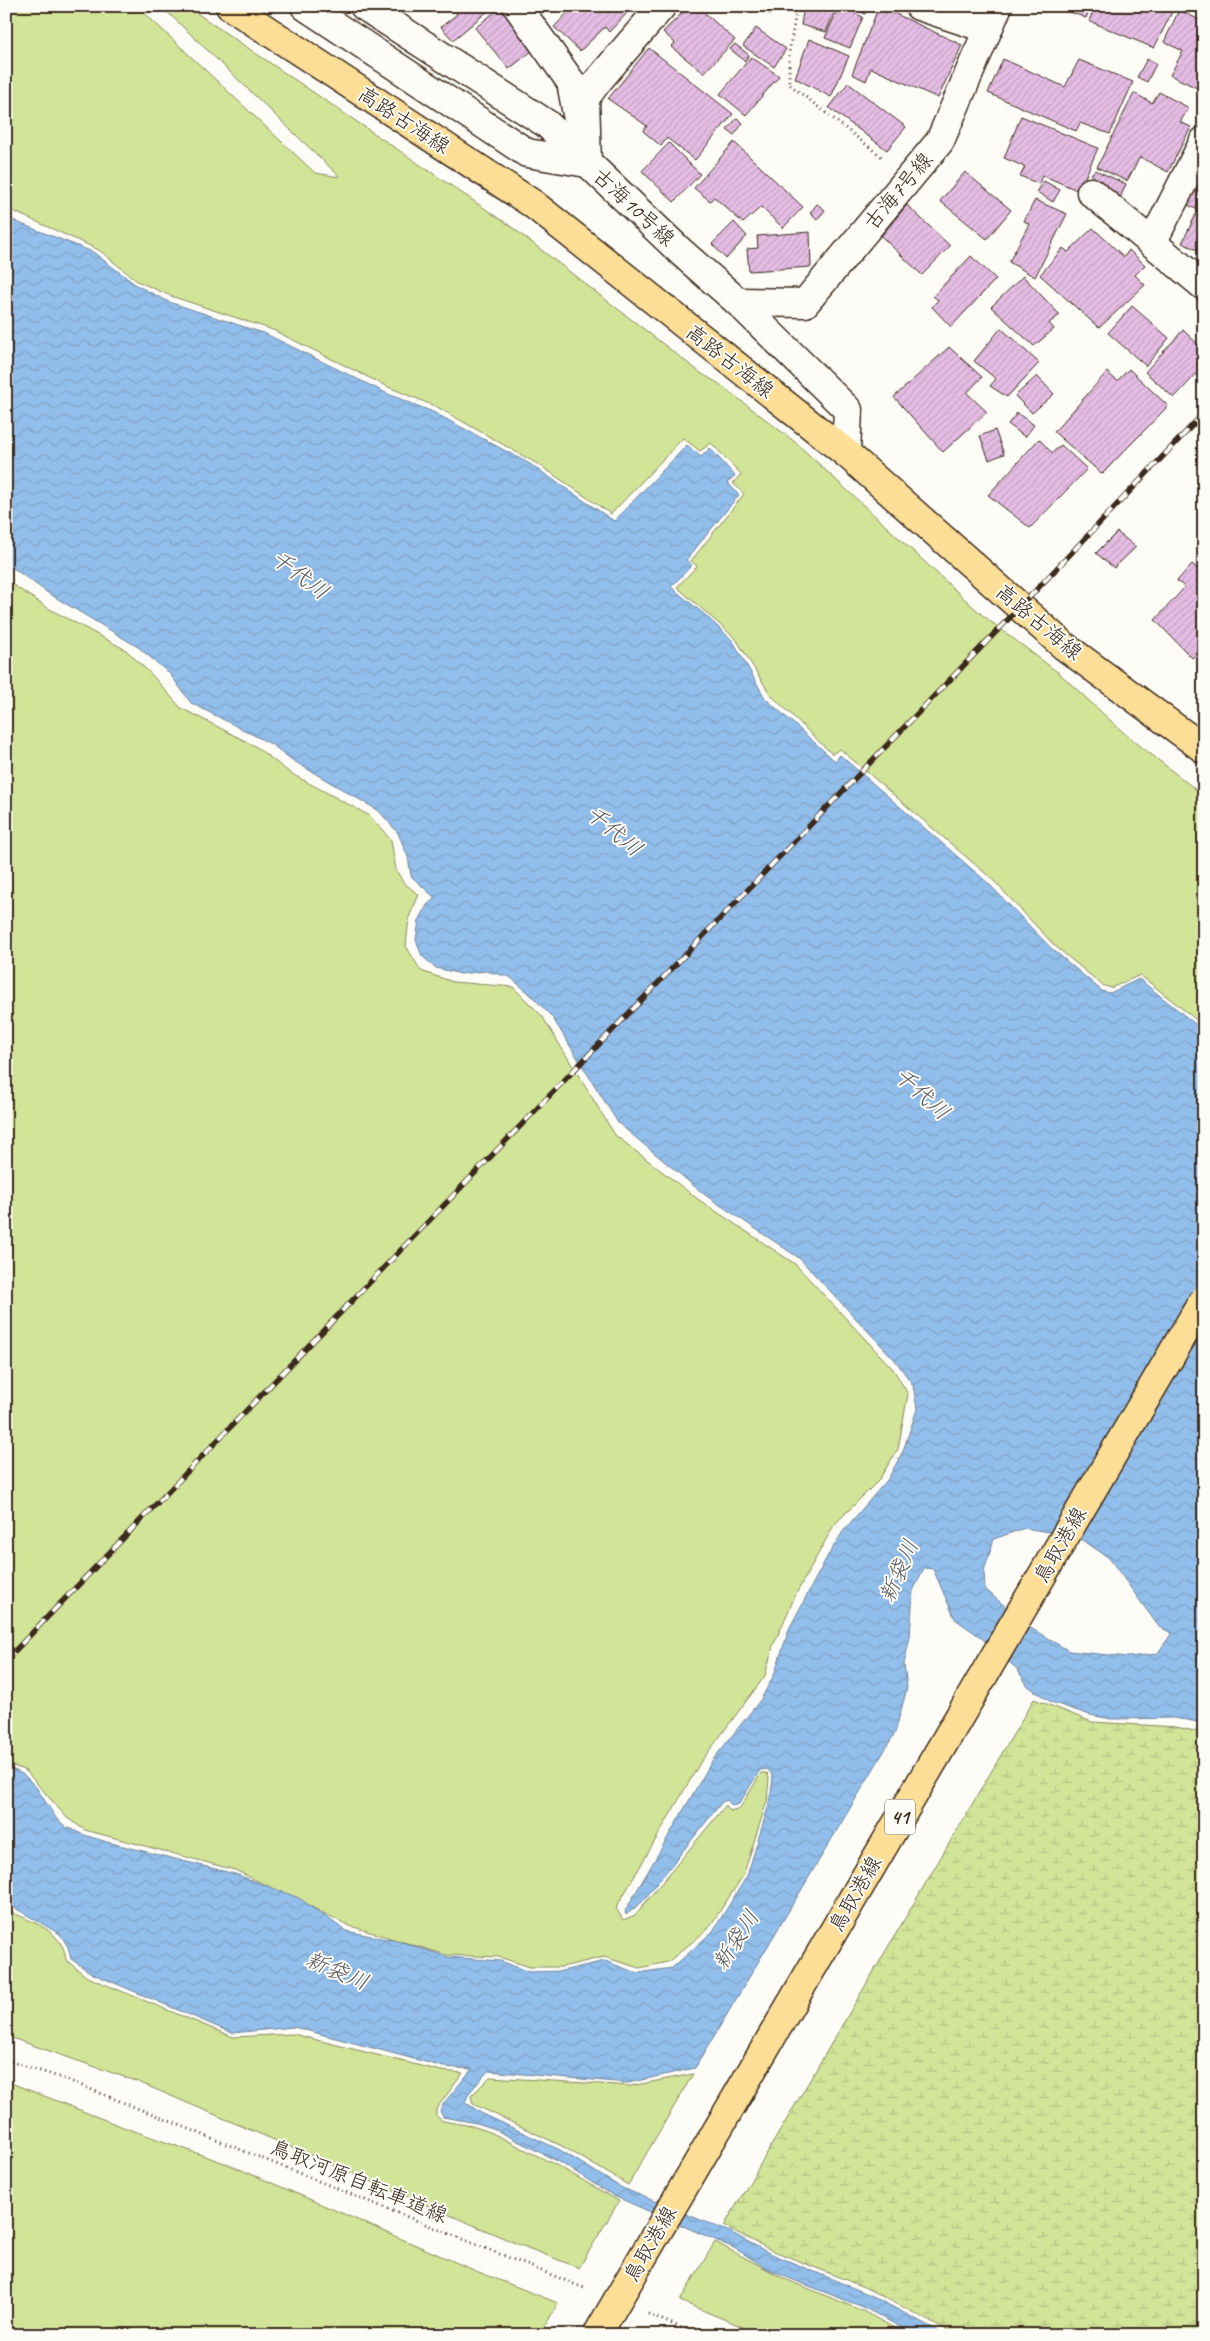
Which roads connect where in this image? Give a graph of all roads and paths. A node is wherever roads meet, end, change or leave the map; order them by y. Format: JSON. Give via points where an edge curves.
{"nodes":[{"id":1,"x":230,"y":6,"type":"edge"},
{"id":2,"x":304,"y":6,"type":"edge"},
{"id":3,"x":364,"y":6,"type":"edge"},
{"id":4,"x":517,"y":6,"type":"edge"},
{"id":5,"x":662,"y":6,"type":"edge"},
{"id":6,"x":797,"y":6,"type":"edge"},
{"id":7,"x":919,"y":6,"type":"edge"},
{"id":8,"x":993,"y":17,"type":"edge"},
{"id":9,"x":1204,"y":141,"type":"edge"},
{"id":10,"x":587,"y":163,"type":"junction"},
{"id":11,"x":909,"y":176,"type":"junction"},
{"id":12,"x":1091,"y":192,"type":"dead end"},
{"id":13,"x":1152,"y":243,"type":"junction"},
{"id":14,"x":1204,"y":286,"type":"edge"},
{"id":15,"x":738,"y":302,"type":"junction"},
{"id":16,"x":846,"y":452,"type":"junction"},
{"id":17,"x":1204,"y":749,"type":"edge"},
{"id":18,"x":1204,"y":1299,"type":"edge"},
{"id":19,"x":6,"y":2060,"type":"edge"},
{"id":20,"x":589,"y":2290,"type":"dead end"},
{"id":21,"x":644,"y":2312,"type":"dead end"},
{"id":22,"x":597,"y":2335,"type":"edge"},
{"id":23,"x":699,"y":2335,"type":"edge"}],
"edges":[{"from":1,"to":16,"type":"main road","name":"高路古海線","via":[[533,204]]},
{"from":2,"to":10,"type":"street","via":[[527,153]]},
{"from":3,"to":10,"type":"street","name":"古海10号線","via":[[547,124]]},
{"from":4,"to":10,"type":"street","via":[[571,82]]},
{"from":5,"to":10,"type":"street","via":[[585,98]]},
{"from":6,"to":11,"type":"path","via":[[789,53],[789,84]]},
{"from":7,"to":8,"type":"street"},
{"from":8,"to":11,"type":"street","name":"古海7号線","via":[[940,141]]},
{"from":9,"to":13,"type":"street"},
{"from":10,"to":15,"type":"street","name":"古海10号線"},
{"from":11,"to":15,"type":"street","name":"古海7号線","via":[[805,303]]},
{"from":12,"to":13,"type":"street"},
{"from":13,"to":14,"type":"street"},
{"from":15,"to":16,"type":"street","name":"古海10号線","via":[[848,410]]},
{"from":16,"to":17,"type":"main road","name":"高路古海線","via":[[1064,646]]},
{"from":18,"to":22,"type":"main road","name":"鳥取港線","number":"41","bridge":true},
{"from":19,"to":20,"type":"path","name":"鳥取河原自転車道線","via":[[65,2079]]},
{"from":21,"to":23,"type":"path"}]}
